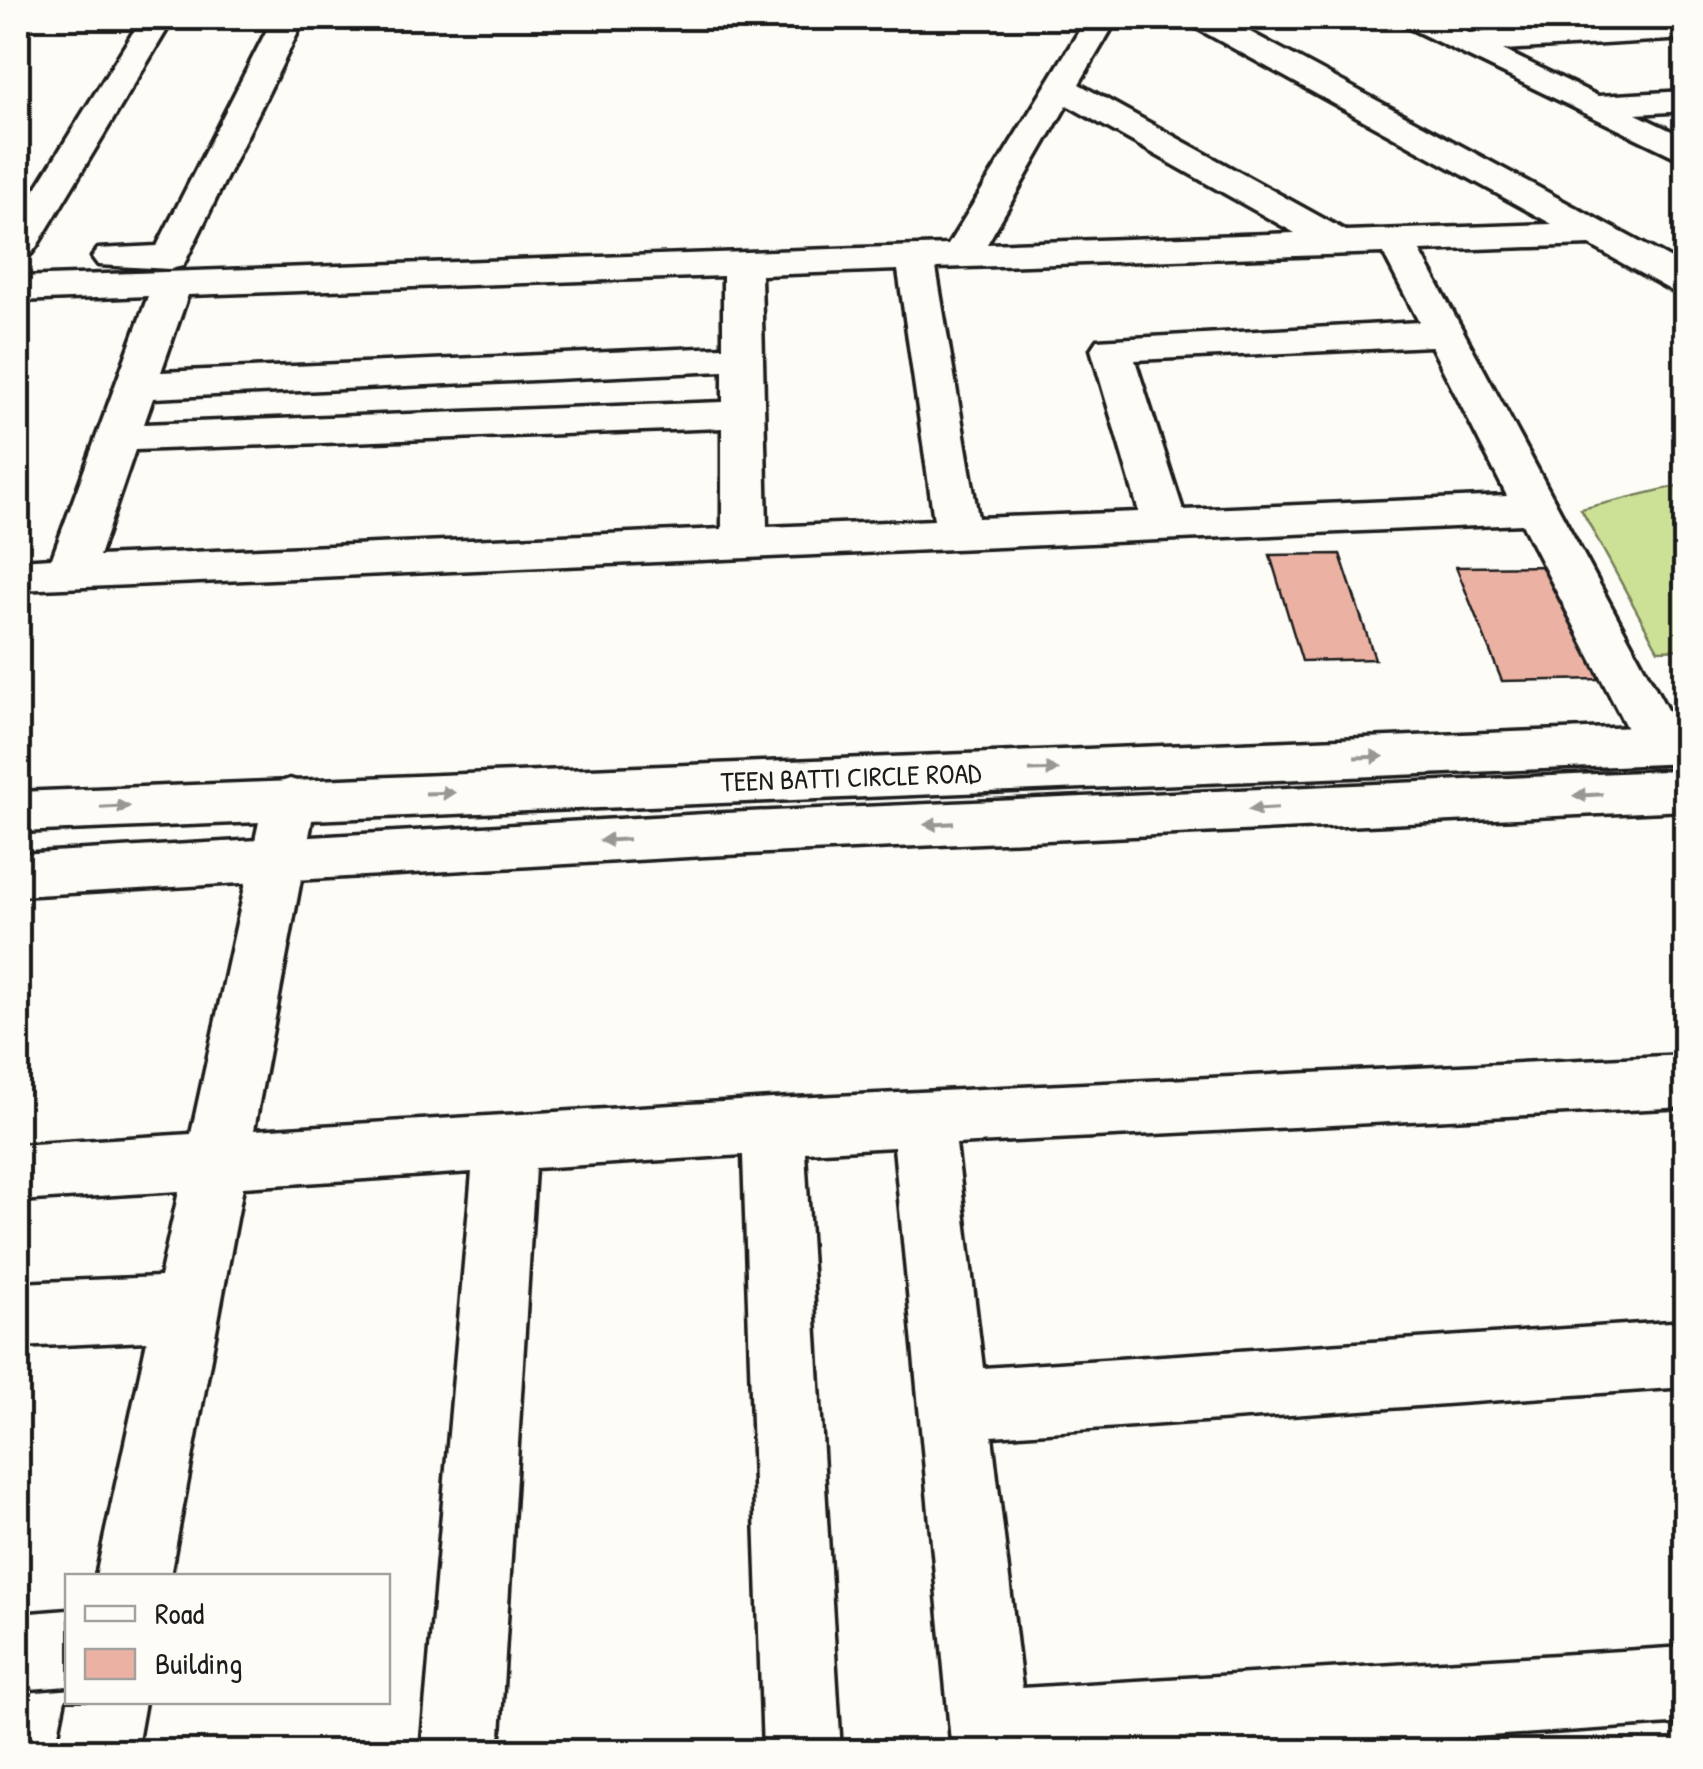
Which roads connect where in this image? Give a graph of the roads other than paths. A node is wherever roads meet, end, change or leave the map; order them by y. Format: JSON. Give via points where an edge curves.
{"nodes":[{"id":1,"x":158,"y":18,"type":"edge"},
{"id":2,"x":289,"y":18,"type":"edge"},
{"id":3,"x":1102,"y":18,"type":"edge"},
{"id":4,"x":1202,"y":18,"type":"edge"},
{"id":5,"x":1414,"y":18,"type":"edge"},
{"id":6,"x":1622,"y":25,"type":"edge"},
{"id":7,"x":1686,"y":29,"type":"edge"},
{"id":8,"x":1464,"y":42,"type":"junction"},
{"id":9,"x":1060,"y":88,"type":"junction"},
{"id":10,"x":1686,"y":101,"type":"edge"},
{"id":11,"x":1595,"y":106,"type":"junction"},
{"id":12,"x":1686,"y":152,"type":"edge"},
{"id":13,"x":1596,"y":234,"type":"junction"},
{"id":14,"x":1396,"y":240,"type":"junction"},
{"id":15,"x":1339,"y":242,"type":"junction"},
{"id":16,"x":18,"y":246,"type":"edge"},
{"id":17,"x":962,"y":254,"type":"junction"},
{"id":18,"x":915,"y":256,"type":"junction"},
{"id":19,"x":18,"y":257,"type":"edge"},
{"id":20,"x":742,"y":262,"type":"junction"},
{"id":21,"x":172,"y":284,"type":"junction"},
{"id":22,"x":1686,"y":284,"type":"edge"},
{"id":23,"x":18,"y":289,"type":"edge"},
{"id":24,"x":1444,"y":333,"type":"junction"},
{"id":25,"x":743,"y":358,"type":"junction"},
{"id":26,"x":136,"y":386,"type":"junction"},
{"id":27,"x":744,"y":414,"type":"junction"},
{"id":28,"x":118,"y":438,"type":"junction"},
{"id":29,"x":1536,"y":508,"type":"junction"},
{"id":30,"x":1165,"y":524,"type":"junction"},
{"id":31,"x":958,"y":534,"type":"junction"},
{"id":32,"x":745,"y":543,"type":"junction"},
{"id":33,"x":70,"y":572,"type":"junction"},
{"id":34,"x":18,"y":575,"type":"edge"},
{"id":35,"x":1677,"y":760,"type":"edge"},
{"id":36,"x":290,"y":799,"type":"junction"},
{"id":37,"x":18,"y":812,"type":"edge"},
{"id":38,"x":278,"y":860,"type":"junction"},
{"id":39,"x":18,"y":875,"type":"edge"},
{"id":40,"x":1686,"y":1081,"type":"edge"},
{"id":41,"x":922,"y":1118,"type":"junction"},
{"id":42,"x":774,"y":1126,"type":"junction"},
{"id":43,"x":506,"y":1142,"type":"junction"},
{"id":44,"x":217,"y":1160,"type":"junction"},
{"id":45,"x":18,"y":1173,"type":"edge"},
{"id":46,"x":189,"y":1308,"type":"junction"},
{"id":47,"x":18,"y":1315,"type":"edge"},
{"id":48,"x":1686,"y":1354,"type":"edge"},
{"id":49,"x":953,"y":1404,"type":"junction"},
{"id":50,"x":133,"y":1574,"type":"edge"},
{"id":51,"x":65,"y":1648,"type":"edge"},
{"id":52,"x":18,"y":1652,"type":"edge"},
{"id":53,"x":1686,"y":1684,"type":"edge"},
{"id":54,"x":107,"y":1704,"type":"edge"},
{"id":55,"x":990,"y":1740,"type":"edge"},
{"id":56,"x":97,"y":1752,"type":"edge"},
{"id":57,"x":460,"y":1752,"type":"edge"},
{"id":58,"x":802,"y":1752,"type":"edge"}],
"edges":[{"from":1,"to":16,"type":"street"},
{"from":2,"to":19,"type":"street","via":[[170,258]]},
{"from":3,"to":9,"type":"street"},
{"from":4,"to":13,"type":"street"},
{"from":5,"to":8,"type":"street"},
{"from":6,"to":7,"type":"street"},
{"from":6,"to":8,"type":"street"},
{"from":8,"to":11,"type":"street"},
{"from":9,"to":15,"type":"street"},
{"from":9,"to":17,"type":"street"},
{"from":10,"to":11,"type":"street"},
{"from":11,"to":12,"type":"street"},
{"from":13,"to":14,"type":"street"},
{"from":13,"to":22,"type":"street"},
{"from":14,"to":15,"type":"street"},
{"from":14,"to":24,"type":"street"},
{"from":15,"to":17,"type":"street"},
{"from":17,"to":18,"type":"street"},
{"from":18,"to":20,"type":"street"},
{"from":18,"to":31,"type":"street"},
{"from":20,"to":21,"type":"street"},
{"from":20,"to":25,"type":"street"},
{"from":21,"to":23,"type":"street"},
{"from":21,"to":26,"type":"street"},
{"from":24,"to":29,"type":"street"},
{"from":24,"to":30,"type":"street","via":[[1111,349]]},
{"from":25,"to":26,"type":"street"},
{"from":25,"to":27,"type":"street"},
{"from":26,"to":28,"type":"street"},
{"from":27,"to":28,"type":"street"},
{"from":27,"to":32,"type":"street"},
{"from":28,"to":33,"type":"street"},
{"from":29,"to":30,"type":"street"},
{"from":29,"to":35,"type":"street"},
{"from":30,"to":31,"type":"street"},
{"from":31,"to":32,"type":"street"},
{"from":32,"to":33,"type":"street"},
{"from":33,"to":34,"type":"street"},
{"from":36,"to":35,"type":"street","name":"TEEN BATTI CIRCLE ROAD","one_way":true},
{"from":35,"to":38,"type":"street","one_way":true,"via":[[705,835]]},
{"from":37,"to":36,"type":"street","name":"TEEN BATTI CIRCLE ROAD","one_way":true},
{"from":36,"to":38,"type":"street"},
{"from":38,"to":39,"type":"street"},
{"from":38,"to":44,"type":"street"},
{"from":40,"to":41,"type":"street"},
{"from":41,"to":42,"type":"street"},
{"from":41,"to":49,"type":"street"},
{"from":42,"to":43,"type":"street"},
{"from":42,"to":58,"type":"street"},
{"from":43,"to":44,"type":"street"},
{"from":43,"to":57,"type":"street"},
{"from":44,"to":45,"type":"street"},
{"from":44,"to":46,"type":"street"},
{"from":46,"to":47,"type":"street"},
{"from":46,"to":50,"type":"street"},
{"from":48,"to":49,"type":"street"},
{"from":49,"to":55,"type":"street"},
{"from":51,"to":52,"type":"street"},
{"from":53,"to":55,"type":"street"},
{"from":54,"to":56,"type":"street"}]}
